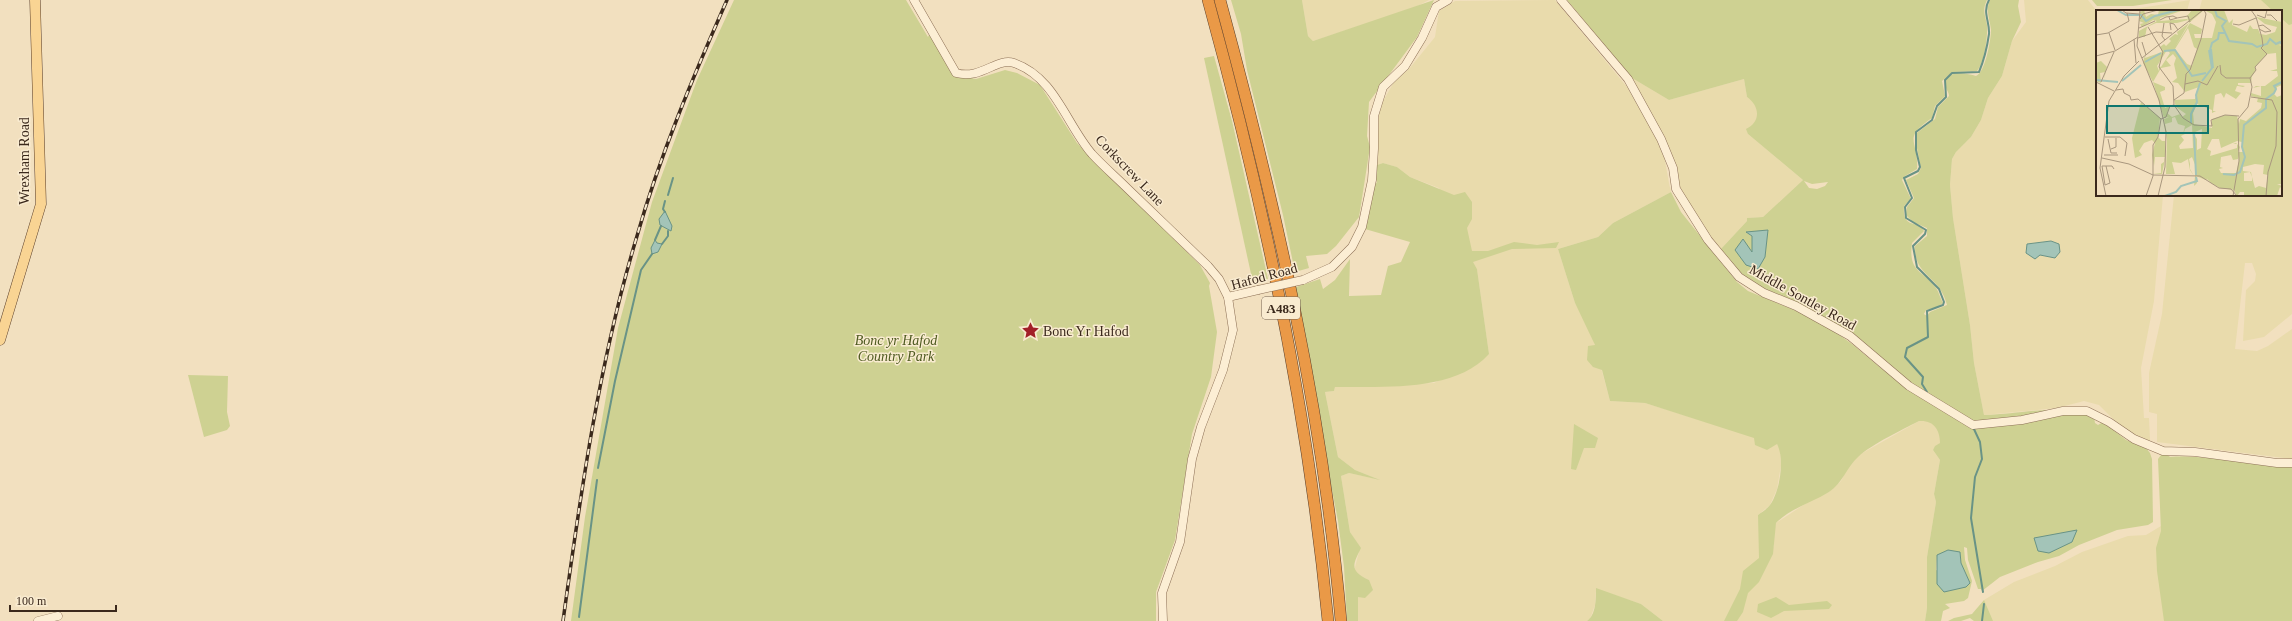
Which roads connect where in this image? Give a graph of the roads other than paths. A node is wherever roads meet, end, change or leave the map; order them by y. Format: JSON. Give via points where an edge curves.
{"nodes":[{"id":1,"x":35,"y":0,"type":"edge"},
{"id":2,"x":914,"y":0,"type":"edge"},
{"id":3,"x":1208,"y":0,"type":"edge"},
{"id":4,"x":1220,"y":0,"type":"edge"},
{"id":5,"x":1448,"y":0,"type":"edge"},
{"id":6,"x":1562,"y":0,"type":"edge"},
{"id":7,"x":1228,"y":297,"type":"junction"},
{"id":8,"x":0,"y":340,"type":"edge"},
{"id":9,"x":2292,"y":463,"type":"edge"},
{"id":10,"x":58,"y":616,"type":"dead end"},
{"id":11,"x":38,"y":621,"type":"edge"},
{"id":12,"x":1164,"y":621,"type":"edge"},
{"id":13,"x":1328,"y":621,"type":"edge"},
{"id":14,"x":1340,"y":621,"type":"edge"}],
"edges":[{"from":1,"to":8,"type":"main road","name":"Wrexham Road","via":[[41,204]]},
{"from":2,"to":7,"type":"street","name":"Corkscrew Lane","via":[[956,73],[977,74],[1002,63],[1013,62],[1050,88],[1092,153],[1208,266],[1219,279]]},
{"from":3,"to":13,"type":"highway","number":"A483","via":[[1249,160],[1280,302],[1310,468]]},
{"from":4,"to":14,"type":"highway","number":"A483","via":[[1251,111],[1305,367],[1324,484]]},
{"from":5,"to":7,"type":"street","name":"Hafod Road","bridge":true,"via":[[1436,7],[1422,38],[1405,66],[1383,87],[1374,116],[1372,180],[1362,227],[1352,247],[1332,267],[1303,280]]},
{"from":6,"to":9,"type":"street","name":"Middle Sontley Road","via":[[1628,79],[1661,139],[1672,168],[1676,189],[1708,240],[1739,277],[1764,293],[1796,306],[1850,336],[1909,386],[1973,425],[2022,420],[2063,411],[2087,411],[2134,439],[2163,451]]},
{"from":7,"to":12,"type":"street","name":"Hafod Road","via":[[1233,330],[1223,370],[1201,427],[1192,459],[1180,542],[1162,593]]},
{"from":10,"to":11,"type":"street"}]}
